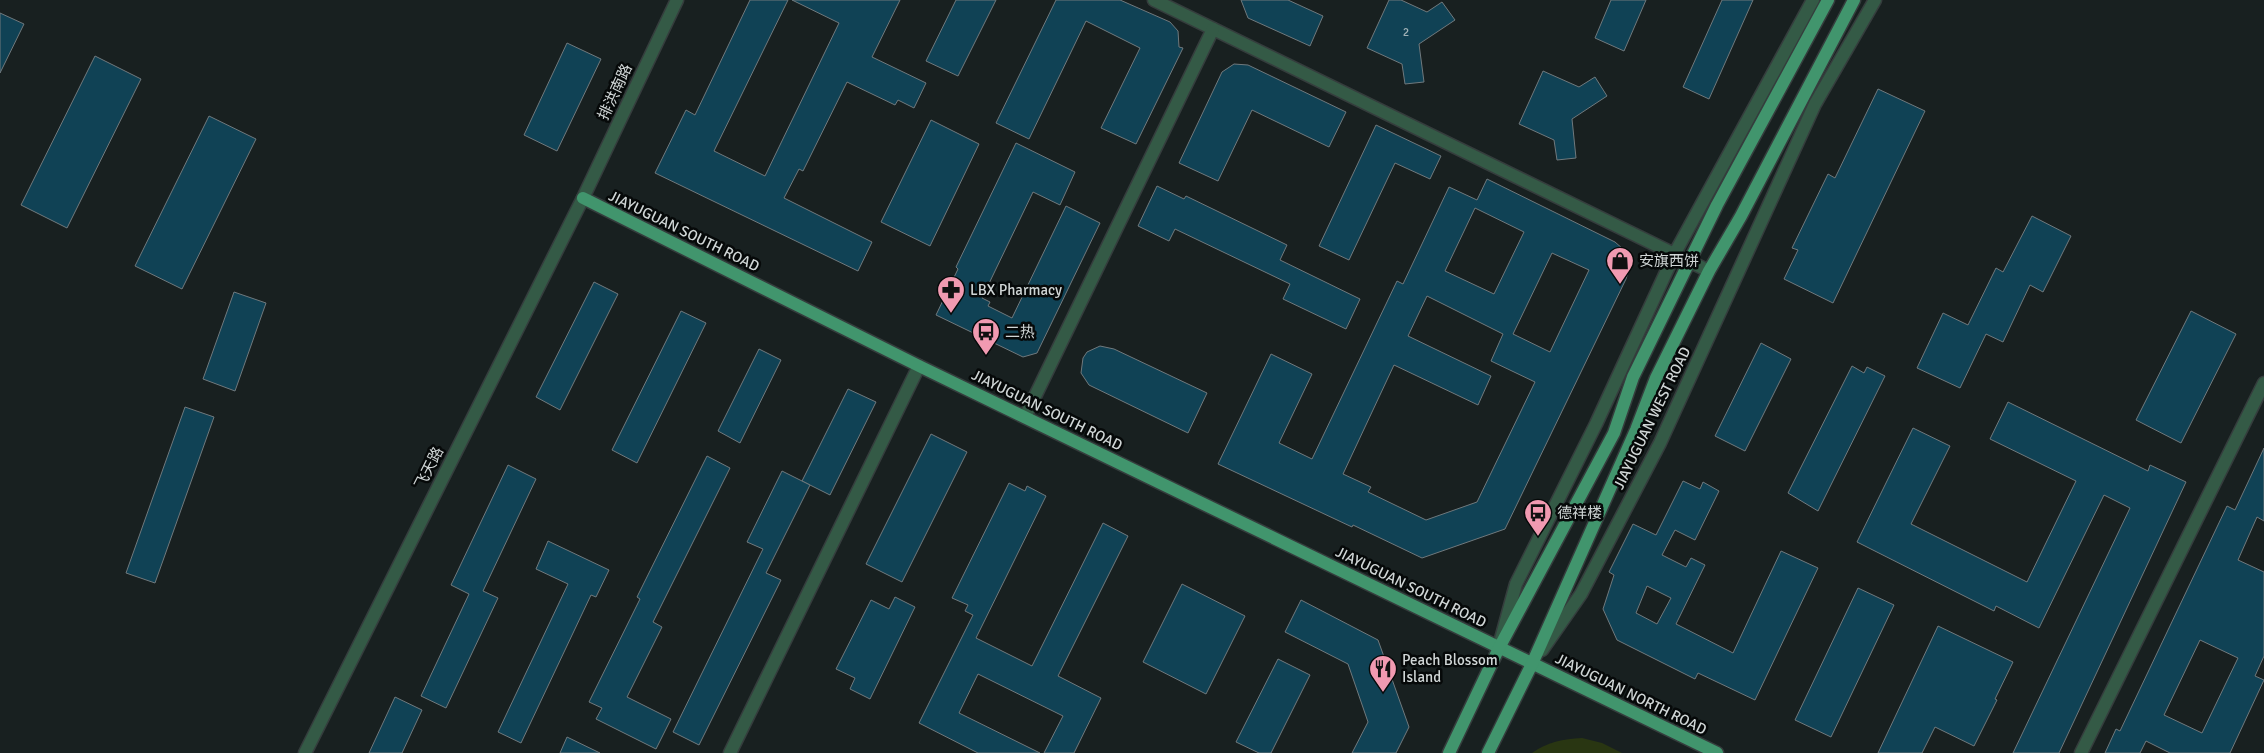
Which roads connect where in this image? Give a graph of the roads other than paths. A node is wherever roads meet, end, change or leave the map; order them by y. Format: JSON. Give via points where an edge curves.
{"nodes":[{"id":1,"x":677,"y":0,"type":"edge"},
{"id":2,"x":1154,"y":0,"type":"edge"},
{"id":3,"x":1813,"y":0,"type":"edge"},
{"id":4,"x":1828,"y":0,"type":"edge"},
{"id":5,"x":1854,"y":0,"type":"edge"},
{"id":6,"x":1875,"y":0,"type":"edge"},
{"id":7,"x":1213,"y":29,"type":"junction"},
{"id":8,"x":583,"y":198,"type":"junction"},
{"id":9,"x":1675,"y":253,"type":"junction"},
{"id":10,"x":1689,"y":261,"type":"junction"},
{"id":11,"x":1709,"y":271,"type":"junction"},
{"id":12,"x":919,"y":366,"type":"junction"},
{"id":13,"x":2264,"y":383,"type":"edge"},
{"id":14,"x":1025,"y":417,"type":"junction"},
{"id":15,"x":1499,"y":648,"type":"junction"},
{"id":16,"x":1532,"y":664,"type":"junction"},
{"id":17,"x":305,"y":753,"type":"edge"},
{"id":18,"x":730,"y":753,"type":"edge"},
{"id":19,"x":1449,"y":753,"type":"edge"},
{"id":20,"x":1488,"y":753,"type":"edge"},
{"id":21,"x":1717,"y":753,"type":"edge"},
{"id":22,"x":2081,"y":753,"type":"edge"}],
"edges":[{"from":1,"to":8,"type":"street","name":"排洪南路"},
{"from":2,"to":7,"type":"street"},
{"from":3,"to":9,"type":"street"},
{"from":4,"to":10,"type":"main road","name":"JIAYUGUAN WEST ROAD"},
{"from":5,"to":11,"type":"main road","name":"JIAYUGUAN WEST ROAD"},
{"from":6,"to":16,"type":"street","name":"JIAYUGUAN WEST ROAD","via":[[1815,104],[1660,443],[1581,594]]},
{"from":7,"to":9,"type":"street"},
{"from":7,"to":14,"type":"street"},
{"from":8,"to":12,"type":"main road","name":"JIAYUGUAN SOUTH ROAD"},
{"from":8,"to":17,"type":"street","name":"飞天路"},
{"from":9,"to":10,"type":"street"},
{"from":9,"to":15,"type":"street","via":[[1596,424],[1516,584]]},
{"from":10,"to":11,"type":"street"},
{"from":10,"to":15,"type":"main road","name":"JIAYUGUAN WEST ROAD","via":[[1633,377],[1614,433]]},
{"from":11,"to":16,"type":"main road","name":"JIAYUGUAN WEST ROAD","via":[[1656,378]]},
{"from":12,"to":14,"type":"main road","name":"JIAYUGUAN SOUTH ROAD"},
{"from":12,"to":18,"type":"street"},
{"from":13,"to":22,"type":"street"},
{"from":14,"to":15,"type":"main road","name":"JIAYUGUAN SOUTH ROAD"},
{"from":15,"to":16,"type":"main road","name":"JIAYUGUAN SOUTH ROAD"},
{"from":15,"to":19,"type":"main road","name":"JIAYUGUAN WEST ROAD"},
{"from":16,"to":20,"type":"main road"},
{"from":16,"to":21,"type":"main road","name":"JIAYUGUAN NORTH ROAD"}]}
